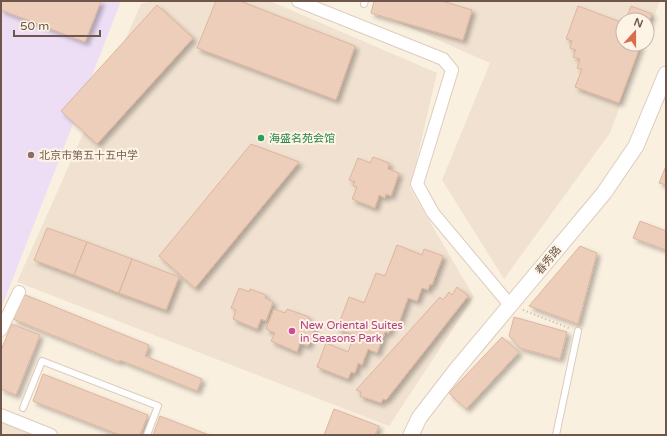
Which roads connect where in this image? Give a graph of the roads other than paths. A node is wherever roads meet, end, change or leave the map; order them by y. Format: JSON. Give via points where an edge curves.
{"nodes":[{"id":1,"x":298,"y":1,"type":"edge"},
{"id":2,"x":666,"y":74,"type":"edge"},
{"id":3,"x":19,"y":292,"type":"dead end"},
{"id":4,"x":510,"y":305,"type":"junction"},
{"id":5,"x":1,"y":330,"type":"edge"},
{"id":6,"x":578,"y":331,"type":"road end"},
{"id":7,"x":23,"y":408,"type":"dead end"},
{"id":8,"x":1,"y":415,"type":"edge"},
{"id":9,"x":51,"y":435,"type":"edge"},
{"id":10,"x":147,"y":435,"type":"edge"},
{"id":11,"x":411,"y":435,"type":"edge"},
{"id":12,"x":556,"y":435,"type":"edge"}],
"edges":[{"from":1,"to":4,"type":"street","via":[[443,59],[452,70],[417,184],[433,213]]},
{"from":2,"to":4,"type":"street","name":"春秀路","via":[[636,146],[604,194]]},
{"from":3,"to":5,"type":"street"},
{"from":4,"to":11,"type":"street","name":"春秀路","via":[[419,418]]},
{"from":6,"to":12,"type":"lane"},
{"from":7,"to":10,"type":"lane","via":[[42,361],[158,406]]},
{"from":8,"to":9,"type":"street"}]}
